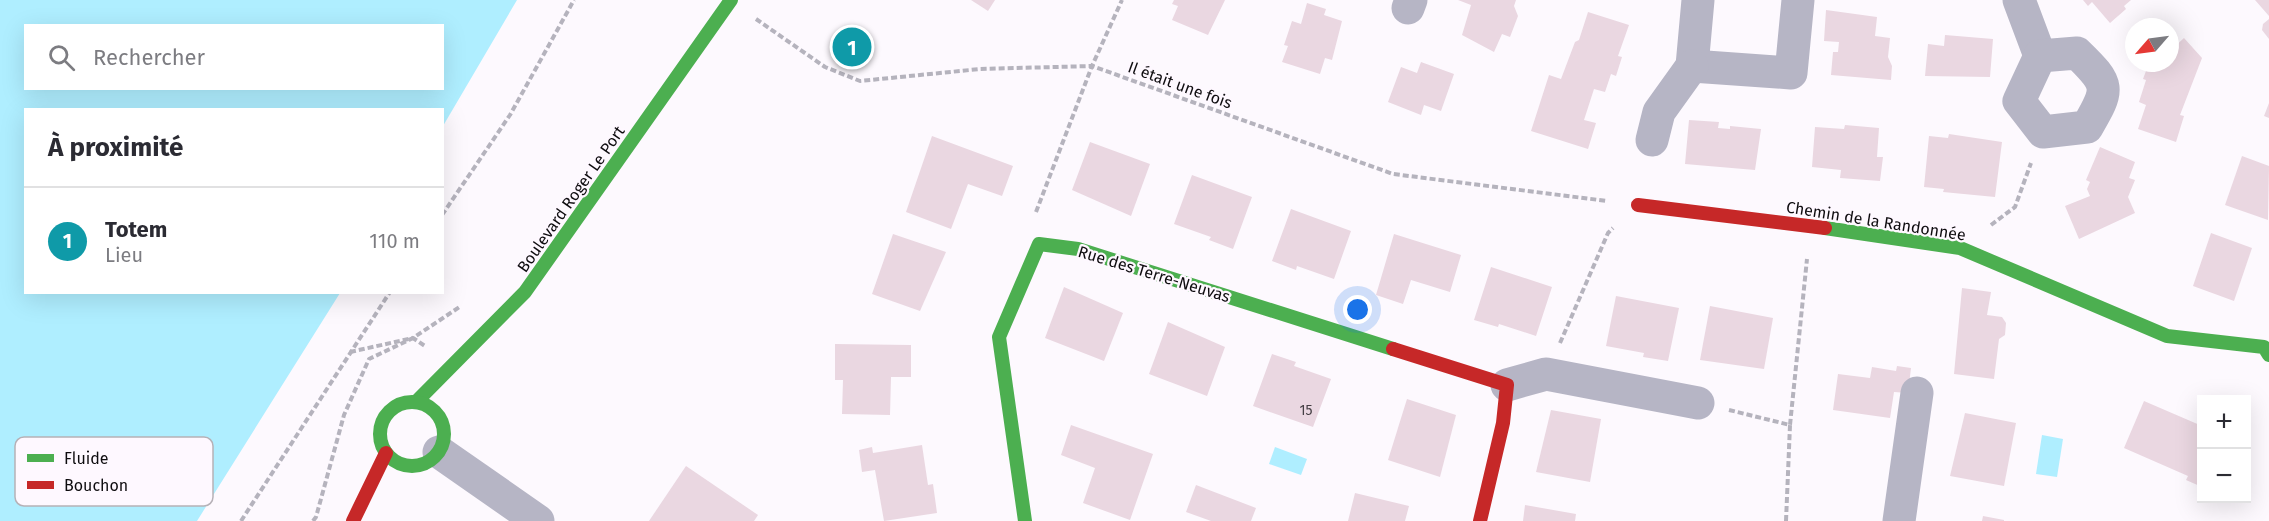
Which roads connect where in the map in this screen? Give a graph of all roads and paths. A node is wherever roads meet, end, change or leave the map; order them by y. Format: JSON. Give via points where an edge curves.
{"nodes":[{"id":1,"x":574,"y":0,"type":"edge"},
{"id":2,"x":1122,"y":0,"type":"edge"},
{"id":3,"x":1698,"y":0,"type":"edge"},
{"id":4,"x":1798,"y":0,"type":"edge"},
{"id":5,"x":2019,"y":0,"type":"edge"},
{"id":6,"x":731,"y":1,"type":"edge"},
{"id":7,"x":2040,"y":56,"type":"junction"},
{"id":8,"x":1092,"y":66,"type":"junction"},
{"id":9,"x":1692,"y":66,"type":"junction"},
{"id":10,"x":2043,"y":132,"type":"junction"},
{"id":11,"x":1652,"y":140,"type":"dead end"},
{"id":12,"x":1638,"y":205,"type":"joint"},
{"id":13,"x":444,"y":212,"type":"edge"},
{"id":14,"x":1811,"y":226,"type":"junction"},
{"id":15,"x":1608,"y":233,"type":"dead end"},
{"id":16,"x":1039,"y":244,"type":"junction"},
{"id":17,"x":1960,"y":248,"type":"junction"},
{"id":18,"x":389,"y":294,"type":"edge"},
{"id":19,"x":462,"y":305,"type":"dead end"},
{"id":20,"x":413,"y":338,"type":"junction"},
{"id":21,"x":350,"y":352,"type":"junction"},
{"id":22,"x":2269,"y":355,"type":"edge"},
{"id":23,"x":453,"y":364,"type":"junction"},
{"id":24,"x":1546,"y":374,"type":"junction"},
{"id":25,"x":1507,"y":384,"type":"junction"},
{"id":26,"x":1917,"y":393,"type":"dead end"},
{"id":27,"x":417,"y":402,"type":"junction"},
{"id":28,"x":1698,"y":403,"type":"joint"},
{"id":29,"x":1790,"y":425,"type":"junction"},
{"id":30,"x":439,"y":452,"type":"junction"},
{"id":31,"x":386,"y":453,"type":"junction"},
{"id":32,"x":241,"y":521,"type":"edge"},
{"id":33,"x":313,"y":521,"type":"edge"},
{"id":34,"x":353,"y":521,"type":"edge"},
{"id":35,"x":538,"y":521,"type":"edge"},
{"id":36,"x":1025,"y":521,"type":"edge"},
{"id":37,"x":1480,"y":521,"type":"edge"},
{"id":38,"x":1786,"y":521,"type":"edge"},
{"id":39,"x":1899,"y":521,"type":"edge"}],
"edges":[{"from":1,"to":13,"type":"path","via":[[510,115]]},
{"from":2,"to":8,"type":"path"},
{"from":3,"to":9,"type":"street"},
{"from":4,"to":9,"type":"street","via":[[1791,73]]},
{"from":5,"to":7,"type":"street"},
{"from":6,"to":8,"type":"path","name":"Il était une fois","via":[[825,67],[860,81],[980,69]]},
{"from":6,"to":23,"type":"street","name":"Boulevard Roger Le Port","via":[[525,292]]},
{"from":7,"to":10,"type":"street","via":[[2019,101]]},
{"from":7,"to":10,"type":"street","via":[[2077,53],[2101,76],[2104,99],[2087,128]]},
{"from":8,"to":12,"type":"path","name":"Il était une fois","via":[[1393,174]]},
{"from":8,"to":16,"type":"path","via":[[1033,219]]},
{"from":9,"to":11,"type":"street","via":[[1659,112]]},
{"from":10,"to":17,"type":"path","via":[[2015,207]]},
{"from":12,"to":14,"type":"street","name":"Chemin de la Randonnée"},
{"from":14,"to":17,"type":"street","name":"Chemin de la Randonnée"},
{"from":14,"to":29,"type":"path"},
{"from":15,"to":24,"type":"path"},
{"from":16,"to":25,"type":"street","name":"Rue des Terre-Neuvas","via":[[1078,249]]},
{"from":16,"to":36,"type":"street","via":[[999,337]]},
{"from":17,"to":22,"type":"street","name":"Chemin de la Randonnée","via":[[2167,336],[2264,347]]},
{"from":18,"to":21,"type":"path"},
{"from":19,"to":20,"type":"path"},
{"from":20,"to":21,"type":"path"},
{"from":20,"to":23,"type":"path"},
{"from":20,"to":33,"type":"path","via":[[369,359],[344,415]]},
{"from":21,"to":32,"type":"path"},
{"from":23,"to":27,"type":"street","name":"Boulevard Roger Le Port"},
{"from":24,"to":25,"type":"street"},
{"from":24,"to":28,"type":"street"},
{"from":25,"to":37,"type":"street","via":[[1503,423]]},
{"from":26,"to":39,"type":"street"},
{"from":27,"to":30,"type":"street","via":[[436,412],[442,421],[443,442]]},
{"from":27,"to":31,"type":"street","via":[[407,401],[387,412],[379,433]]},
{"from":28,"to":29,"type":"path"},
{"from":29,"to":38,"type":"path"},
{"from":30,"to":31,"type":"street","via":[[413,466],[393,460]]},
{"from":30,"to":35,"type":"street"},
{"from":31,"to":34,"type":"street"}]}
